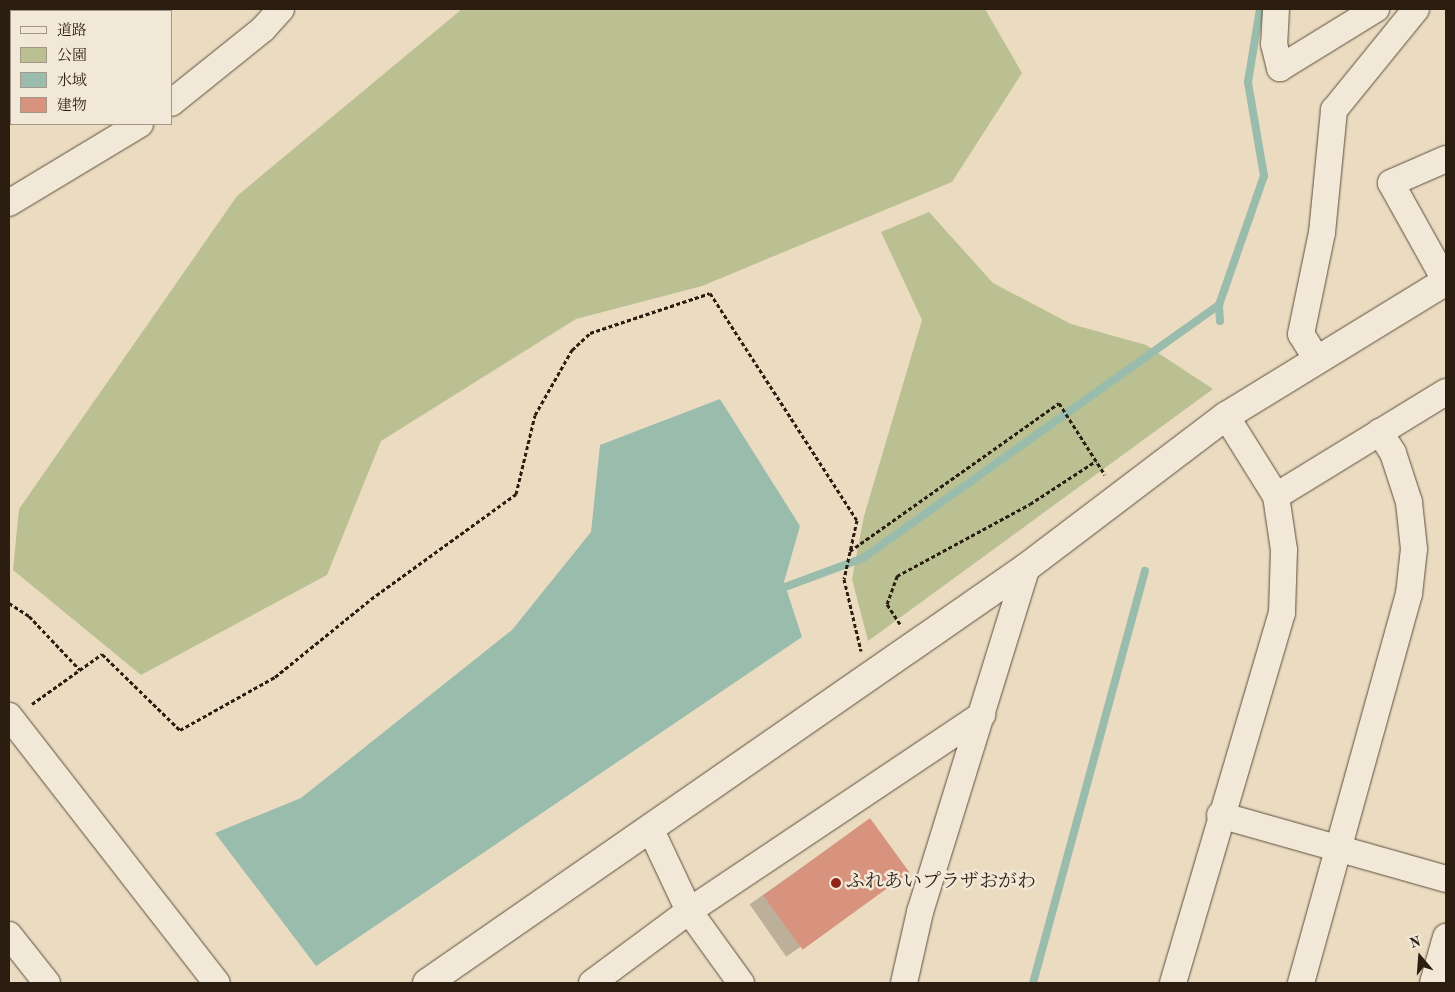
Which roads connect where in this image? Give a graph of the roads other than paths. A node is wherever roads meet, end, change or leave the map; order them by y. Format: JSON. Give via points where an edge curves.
{"nodes":[{"id":1,"x":281,"y":9,"type":"edge"},
{"id":2,"x":1276,"y":9,"type":"edge"},
{"id":3,"x":1376,"y":9,"type":"edge"},
{"id":4,"x":1416,"y":9,"type":"edge"},
{"id":5,"x":172,"y":102,"type":"edge"},
{"id":6,"x":138,"y":125,"type":"edge"},
{"id":7,"x":1446,"y":159,"type":"edge"},
{"id":8,"x":9,"y":203,"type":"edge"},
{"id":9,"x":1446,"y":281,"type":"edge"},
{"id":10,"x":1316,"y":358,"type":"junction"},
{"id":11,"x":1446,"y":392,"type":"edge"},
{"id":12,"x":1226,"y":416,"type":"junction"},
{"id":13,"x":1380,"y":432,"type":"junction"},
{"id":14,"x":1276,"y":496,"type":"junction"},
{"id":15,"x":1027,"y":567,"type":"junction"},
{"id":16,"x":982,"y":715,"type":"junction"},
{"id":17,"x":10,"y":718,"type":"edge"},
{"id":18,"x":1220,"y":815,"type":"junction"},
{"id":19,"x":650,"y":828,"type":"junction"},
{"id":20,"x":1340,"y":849,"type":"junction"},
{"id":21,"x":1446,"y":879,"type":"edge"},
{"id":22,"x":689,"y":911,"type":"junction"},
{"id":23,"x":9,"y":935,"type":"edge"},
{"id":24,"x":1446,"y":938,"type":"edge"},
{"id":25,"x":47,"y":983,"type":"edge"},
{"id":26,"x":217,"y":983,"type":"edge"},
{"id":27,"x":427,"y":983,"type":"edge"},
{"id":28,"x":592,"y":983,"type":"edge"},
{"id":29,"x":741,"y":983,"type":"edge"},
{"id":30,"x":904,"y":983,"type":"edge"},
{"id":31,"x":1173,"y":983,"type":"edge"},
{"id":32,"x":1301,"y":983,"type":"edge"},
{"id":33,"x":1433,"y":983,"type":"edge"}],
"edges":[{"from":1,"to":5,"type":"street","via":[[263,30]]},
{"from":2,"to":3,"type":"street","via":[[1274,44],[1280,68]]},
{"from":4,"to":10,"type":"street","via":[[1334,110],[1322,233],[1301,334]]},
{"from":6,"to":8,"type":"street"},
{"from":7,"to":9,"type":"street","via":[[1391,183]]},
{"from":9,"to":10,"type":"street"},
{"from":10,"to":12,"type":"street"},
{"from":11,"to":13,"type":"street"},
{"from":12,"to":14,"type":"street"},
{"from":12,"to":15,"type":"street"},
{"from":13,"to":14,"type":"street"},
{"from":13,"to":20,"type":"street","via":[[1393,453],[1409,502],[1414,548],[1409,594]]},
{"from":14,"to":18,"type":"street","via":[[1284,550],[1282,613]]},
{"from":15,"to":16,"type":"street"},
{"from":15,"to":19,"type":"street"},
{"from":16,"to":22,"type":"street"},
{"from":16,"to":30,"type":"street","via":[[920,912]]},
{"from":17,"to":26,"type":"street"},
{"from":18,"to":20,"type":"street"},
{"from":18,"to":31,"type":"street"},
{"from":19,"to":22,"type":"street"},
{"from":19,"to":27,"type":"street"},
{"from":20,"to":21,"type":"street"},
{"from":20,"to":32,"type":"street"},
{"from":22,"to":28,"type":"street"},
{"from":22,"to":29,"type":"street"},
{"from":23,"to":25,"type":"street"},
{"from":24,"to":33,"type":"street"}]}
